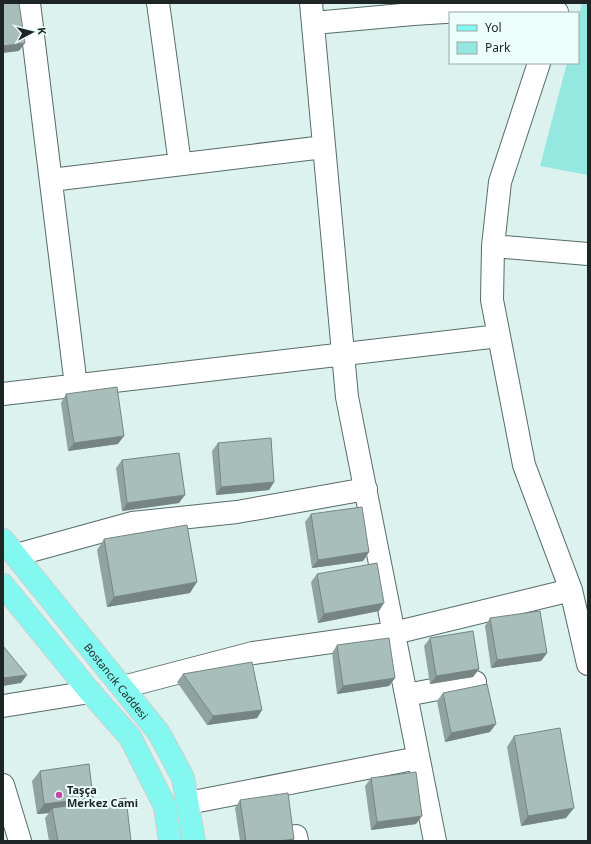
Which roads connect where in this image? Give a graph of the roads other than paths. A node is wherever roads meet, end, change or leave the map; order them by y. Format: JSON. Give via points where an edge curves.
{"nodes":[{"id":1,"x":28,"y":3,"type":"edge"},
{"id":2,"x":158,"y":3,"type":"edge"},
{"id":3,"x":412,"y":9,"type":"edge"},
{"id":4,"x":557,"y":9,"type":"edge"},
{"id":5,"x":312,"y":13,"type":"edge"},
{"id":6,"x":540,"y":64,"type":"edge"},
{"id":7,"x":324,"y":147,"type":"junction"},
{"id":8,"x":180,"y":164,"type":"junction"},
{"id":9,"x":51,"y":180,"type":"junction"},
{"id":10,"x":493,"y":246,"type":"junction"},
{"id":11,"x":588,"y":254,"type":"edge"},
{"id":12,"x":499,"y":336,"type":"junction"},
{"id":13,"x":343,"y":355,"type":"junction"},
{"id":14,"x":76,"y":386,"type":"junction"},
{"id":15,"x":3,"y":394,"type":"edge"},
{"id":16,"x":366,"y":489,"type":"junction"},
{"id":17,"x":9,"y":548,"type":"edge"},
{"id":18,"x":3,"y":585,"type":"edge"},
{"id":19,"x":571,"y":590,"type":"junction"},
{"id":20,"x":394,"y":633,"type":"junction"},
{"id":21,"x":588,"y":664,"type":"edge"},
{"id":22,"x":475,"y":682,"type":"edge"},
{"id":23,"x":123,"y":687,"type":"junction"},
{"id":24,"x":90,"y":692,"type":"junction"},
{"id":25,"x":406,"y":695,"type":"junction"},
{"id":26,"x":3,"y":706,"type":"edge"},
{"id":27,"x":418,"y":758,"type":"junction"},
{"id":28,"x":3,"y":785,"type":"edge"},
{"id":29,"x":188,"y":803,"type":"junction"},
{"id":30,"x":20,"y":841,"type":"edge"},
{"id":31,"x":170,"y":841,"type":"edge"},
{"id":32,"x":194,"y":841,"type":"edge"},
{"id":33,"x":434,"y":841,"type":"edge"}],
"edges":[{"from":1,"to":9,"type":"street"},
{"from":2,"to":8,"type":"street"},
{"from":3,"to":4,"type":"street"},
{"from":3,"to":5,"type":"street"},
{"from":5,"to":7,"type":"street"},
{"from":6,"to":10,"type":"street","via":[[500,182]]},
{"from":7,"to":8,"type":"street"},
{"from":7,"to":13,"type":"street"},
{"from":8,"to":9,"type":"street"},
{"from":9,"to":14,"type":"street"},
{"from":10,"to":11,"type":"street"},
{"from":10,"to":12,"type":"street","via":[[492,300]]},
{"from":12,"to":13,"type":"street"},
{"from":12,"to":19,"type":"street","via":[[524,465]]},
{"from":13,"to":14,"type":"street"},
{"from":13,"to":16,"type":"street","via":[[347,397]]},
{"from":14,"to":15,"type":"street"},
{"from":16,"to":17,"type":"street","via":[[237,512],[132,523]]},
{"from":16,"to":20,"type":"street"},
{"from":17,"to":23,"type":"main road","name":"Bostancık Caddesi"},
{"from":18,"to":24,"type":"main road"},
{"from":19,"to":20,"type":"street"},
{"from":19,"to":21,"type":"street"},
{"from":20,"to":23,"type":"street","via":[[252,653]]},
{"from":20,"to":25,"type":"street"},
{"from":22,"to":25,"type":"street"},
{"from":23,"to":29,"type":"main road","name":"Bostancık Caddesi","via":[[159,733],[183,778]]},
{"from":24,"to":26,"type":"street"},
{"from":24,"to":31,"type":"main road","via":[[130,737],[165,806]]},
{"from":25,"to":27,"type":"street"},
{"from":27,"to":29,"type":"street"},
{"from":27,"to":33,"type":"street"},
{"from":28,"to":30,"type":"street"},
{"from":29,"to":32,"type":"main road","name":"Bostancık Caddesi"}]}
